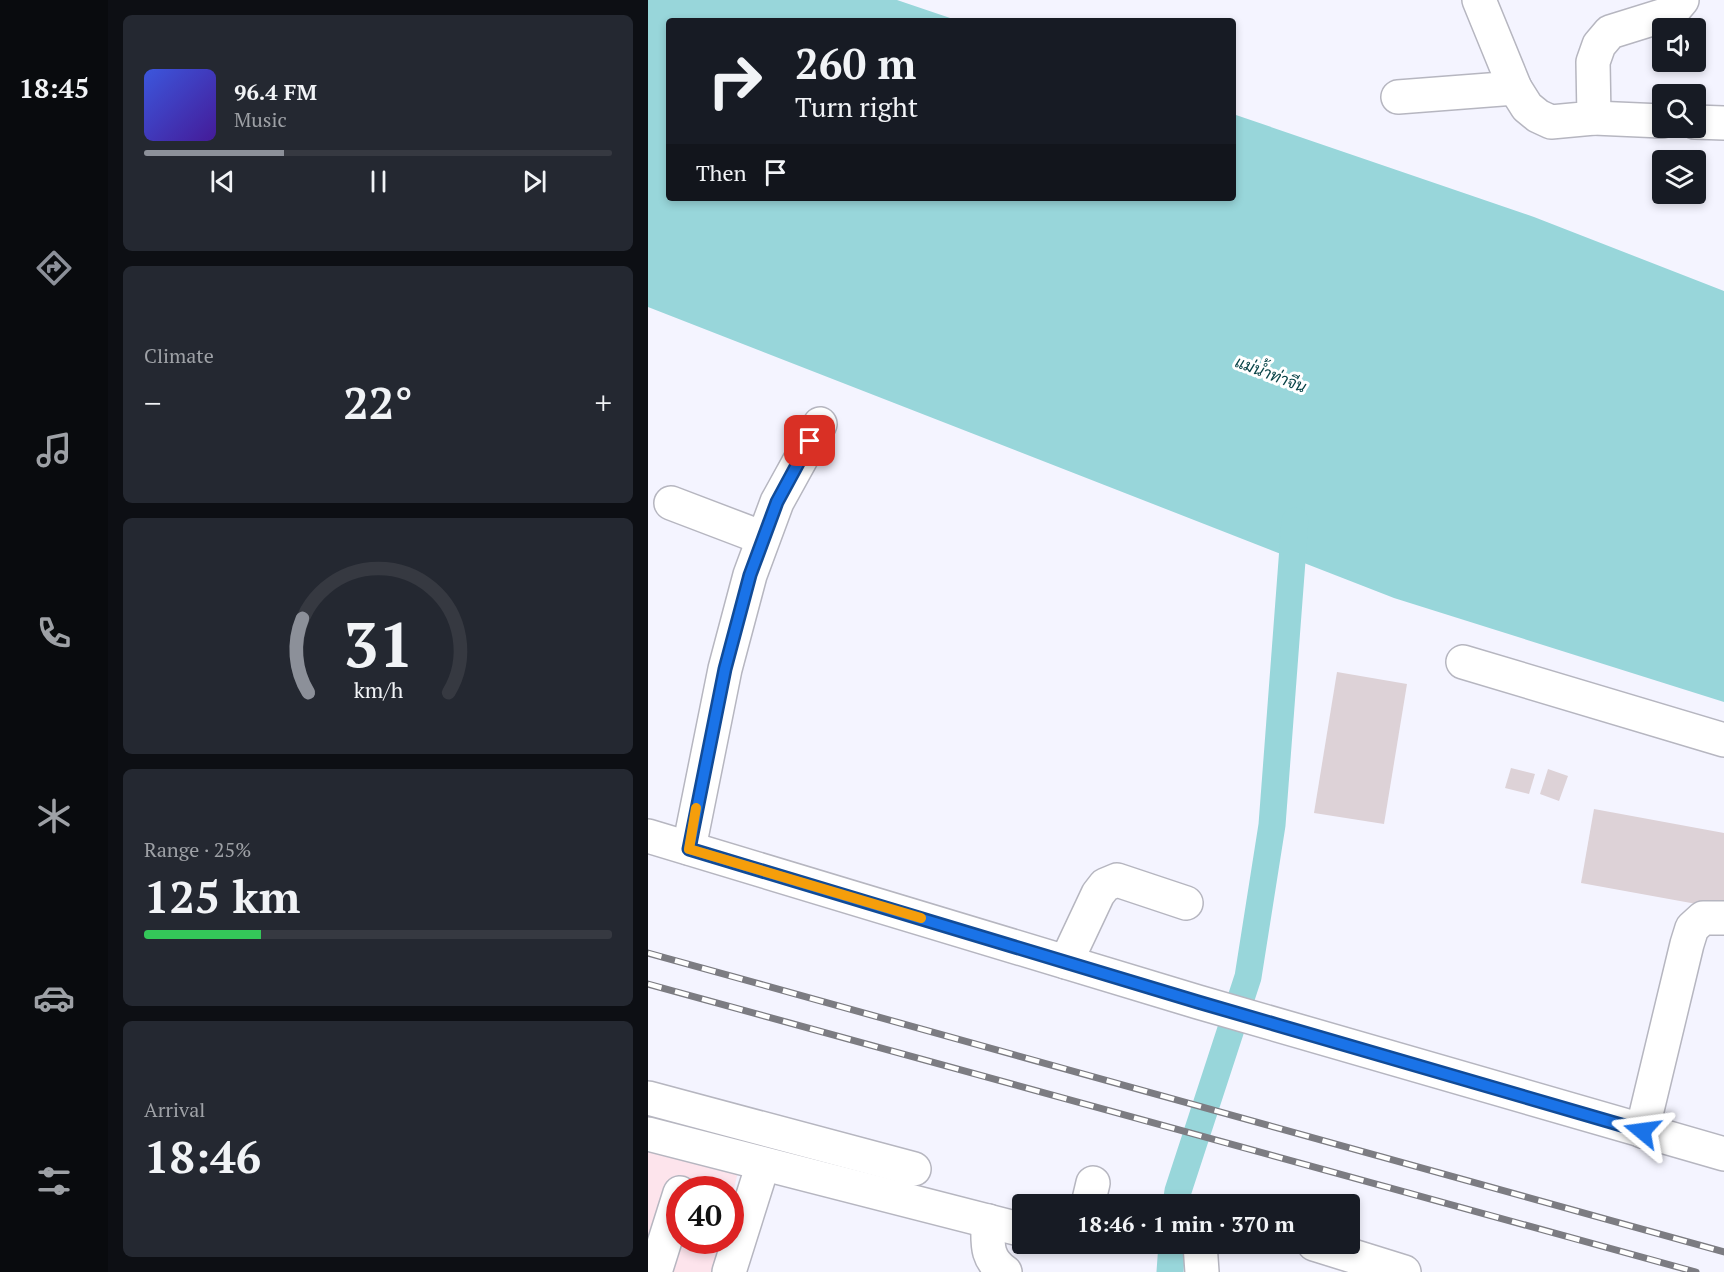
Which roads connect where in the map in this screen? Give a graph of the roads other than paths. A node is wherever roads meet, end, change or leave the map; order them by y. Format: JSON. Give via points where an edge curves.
{"nodes":[{"id":1,"x":1479,"y":0,"type":"edge"},
{"id":2,"x":1682,"y":0,"type":"edge"},
{"id":3,"x":1515,"y":88,"type":"junction"},
{"id":4,"x":1398,"y":97,"type":"dead end"},
{"id":5,"x":1594,"y":118,"type":"junction"},
{"id":6,"x":1652,"y":121,"type":"edge"},
{"id":7,"x":1706,"y":122,"type":"edge"},
{"id":8,"x":1724,"y":123,"type":"edge"},
{"id":9,"x":820,"y":424,"type":"dead end"},
{"id":10,"x":671,"y":503,"type":"dead end"},
{"id":11,"x":762,"y":538,"type":"junction"},
{"id":12,"x":1463,"y":662,"type":"dead end"},
{"id":13,"x":1724,"y":740,"type":"edge"},
{"id":14,"x":648,"y":836,"type":"edge"},
{"id":15,"x":689,"y":849,"type":"junction"},
{"id":16,"x":1186,"y":903,"type":"dead end"},
{"id":17,"x":1724,"y":918,"type":"edge"},
{"id":18,"x":1066,"y":962,"type":"junction"},
{"id":19,"x":648,"y":1098,"type":"edge"},
{"id":20,"x":1642,"y":1131,"type":"junction"},
{"id":21,"x":648,"y":1134,"type":"edge"},
{"id":22,"x":694,"y":1147,"type":"junction"},
{"id":23,"x":1724,"y":1154,"type":"edge"},
{"id":24,"x":763,"y":1164,"type":"junction"},
{"id":25,"x":914,"y":1169,"type":"dead end"},
{"id":26,"x":685,"y":1176,"type":"edge"},
{"id":27,"x":987,"y":1221,"type":"junction"},
{"id":28,"x":1012,"y":1227,"type":"edge"},
{"id":29,"x":666,"y":1236,"type":"edge"},
{"id":30,"x":1201,"y":1254,"type":"edge"},
{"id":31,"x":1346,"y":1254,"type":"edge"},
{"id":32,"x":655,"y":1272,"type":"edge"},
{"id":33,"x":729,"y":1272,"type":"edge"},
{"id":34,"x":1005,"y":1272,"type":"edge"},
{"id":35,"x":1202,"y":1272,"type":"edge"},
{"id":36,"x":1404,"y":1272,"type":"edge"}],
"edges":[{"from":1,"to":3,"type":"street"},
{"from":2,"to":5,"type":"street","via":[[1671,13],[1610,32],[1599,45],[1593,62]]},
{"from":3,"to":4,"type":"street"},
{"from":3,"to":5,"type":"street","via":[[1527,107],[1551,122]]},
{"from":5,"to":6,"type":"street"},
{"from":7,"to":8,"type":"street"},
{"from":9,"to":11,"type":"street"},
{"from":10,"to":11,"type":"street"},
{"from":11,"to":15,"type":"street","via":[[725,669]]},
{"from":12,"to":13,"type":"street"},
{"from":14,"to":15,"type":"street"},
{"from":15,"to":18,"type":"street"},
{"from":16,"to":18,"type":"street","via":[[1117,880],[1105,885]]},
{"from":17,"to":20,"type":"street","via":[[1703,918],[1692,928]]},
{"from":18,"to":20,"type":"street"},
{"from":19,"to":25,"type":"street"},
{"from":20,"to":23,"type":"street"},
{"from":21,"to":22,"type":"street"},
{"from":22,"to":24,"type":"street"},
{"from":22,"to":26,"type":"street"},
{"from":24,"to":27,"type":"street"},
{"from":24,"to":33,"type":"street"},
{"from":27,"to":28,"type":"street"},
{"from":27,"to":34,"type":"street","via":[[988,1253]]},
{"from":29,"to":32,"type":"street"},
{"from":30,"to":35,"type":"street"},
{"from":31,"to":36,"type":"street"}]}
